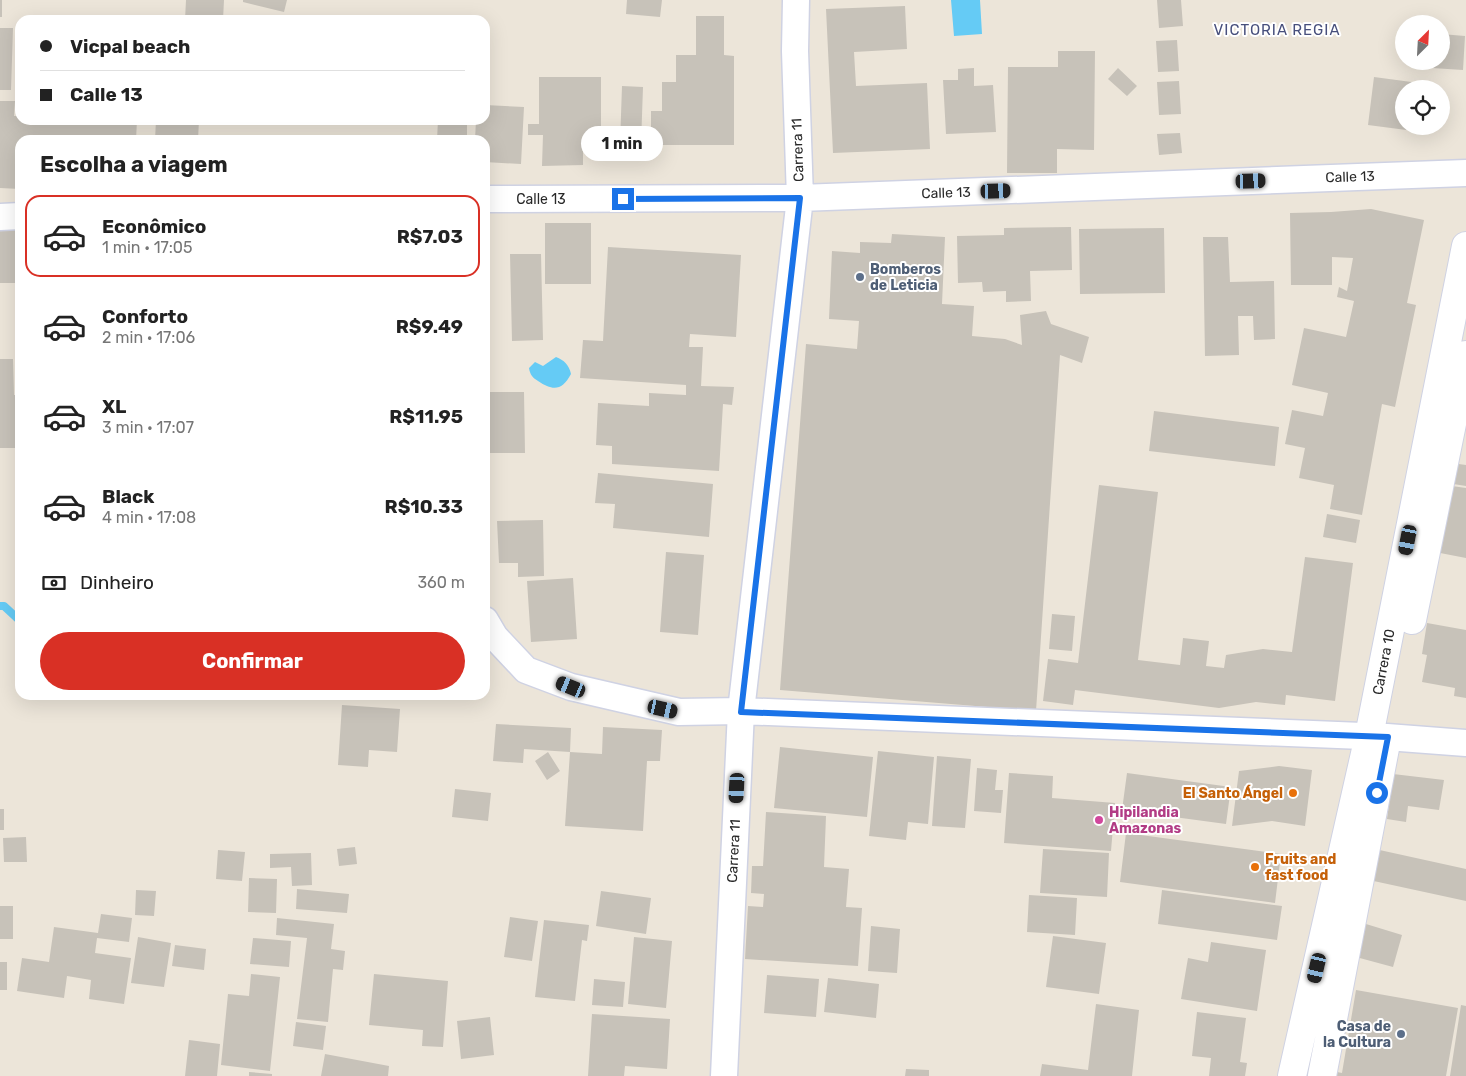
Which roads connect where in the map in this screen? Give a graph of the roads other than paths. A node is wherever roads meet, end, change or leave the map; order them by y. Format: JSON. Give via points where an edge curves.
{"nodes":[{"id":1,"x":796,"y":0,"type":"edge"},
{"id":2,"x":1466,"y":173,"type":"edge"},
{"id":3,"x":800,"y":198,"type":"junction"},
{"id":4,"x":490,"y":199,"type":"edge"},
{"id":5,"x":15,"y":216,"type":"edge"},
{"id":6,"x":0,"y":217,"type":"edge"},
{"id":7,"x":1466,"y":246,"type":"edge"},
{"id":8,"x":1466,"y":355,"type":"edge"},
{"id":9,"x":490,"y":628,"type":"edge"},
{"id":10,"x":741,"y":712,"type":"junction"},
{"id":11,"x":1378,"y":737,"type":"junction"},
{"id":12,"x":1466,"y":743,"type":"edge"},
{"id":13,"x":724,"y":1076,"type":"edge"},
{"id":14,"x":1292,"y":1076,"type":"edge"},
{"id":15,"x":1322,"y":1076,"type":"edge"}],
"edges":[{"from":1,"to":3,"type":"street","name":"Carrera 11"},
{"from":2,"to":3,"type":"street","name":"Calle 13"},
{"from":3,"to":4,"type":"street","name":"Calle 13"},
{"from":3,"to":10,"type":"street","name":"Carrera 11"},
{"from":5,"to":6,"type":"street"},
{"from":7,"to":11,"type":"main road","name":"Carrera 10"},
{"from":8,"to":11,"type":"main road","name":"Carrera 10"},
{"from":9,"to":10,"type":"street","via":[[526,670],[571,687],[679,712]]},
{"from":10,"to":11,"type":"street"},
{"from":10,"to":13,"type":"street","name":"Carrera 11"},
{"from":11,"to":12,"type":"street"},
{"from":11,"to":14,"type":"main road","name":"Carrera 10"},
{"from":11,"to":15,"type":"main road","name":"Carrera 10"}]}
